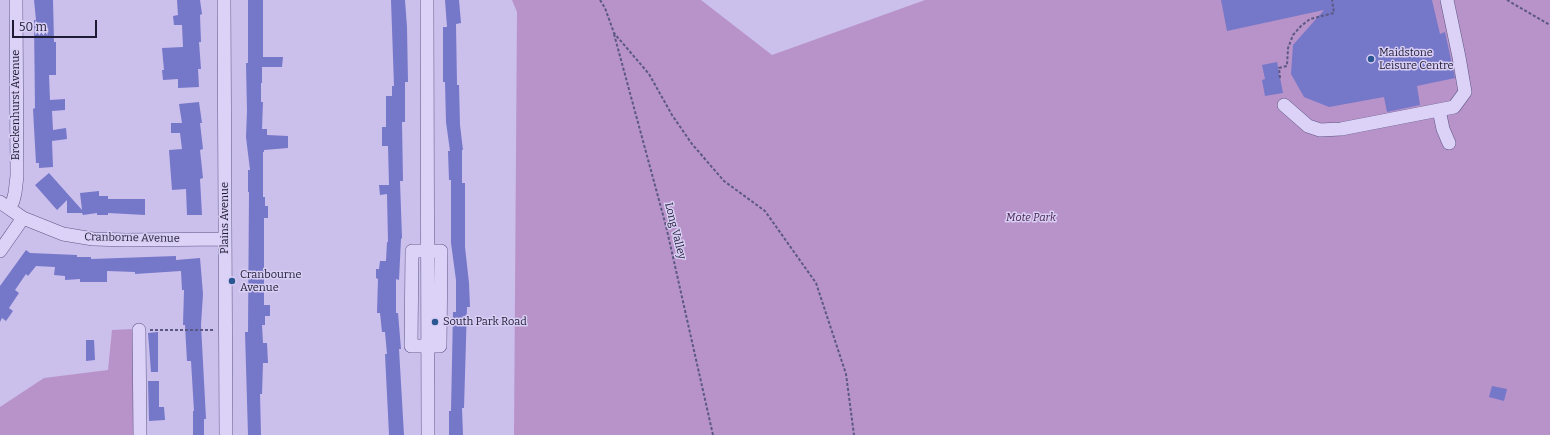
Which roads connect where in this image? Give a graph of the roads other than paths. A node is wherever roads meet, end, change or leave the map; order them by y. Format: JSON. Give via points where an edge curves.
{"nodes":[{"id":1,"x":16,"y":0,"type":"edge"},
{"id":2,"x":224,"y":0,"type":"edge"},
{"id":3,"x":427,"y":0,"type":"edge"},
{"id":4,"x":1447,"y":0,"type":"edge"},
{"id":5,"x":1284,"y":105,"type":"dead end"},
{"id":6,"x":1439,"y":110,"type":"junction"},
{"id":7,"x":1449,"y":143,"type":"dead end"},
{"id":8,"x":5,"y":205,"type":"edge"},
{"id":9,"x":23,"y":218,"type":"junction"},
{"id":10,"x":225,"y":239,"type":"junction"},
{"id":11,"x":0,"y":251,"type":"edge"},
{"id":12,"x":139,"y":330,"type":"road end"},
{"id":13,"x":140,"y":435,"type":"edge"},
{"id":14,"x":226,"y":435,"type":"edge"},
{"id":15,"x":428,"y":435,"type":"edge"}],
"edges":[{"from":1,"to":8,"type":"street","name":"Brockenhurst Avenue","via":[[17,176],[13,201]]},
{"from":2,"to":10,"type":"street","name":"Plains Avenue"},
{"from":3,"to":15,"type":"street"},
{"from":4,"to":6,"type":"street","via":[[1465,92],[1454,107]]},
{"from":5,"to":6,"type":"street","via":[[1308,126],[1320,130],[1341,129]]},
{"from":6,"to":7,"type":"street"},
{"from":8,"to":9,"type":"street","name":"Cranborne Avenue"},
{"from":9,"to":10,"type":"street","name":"Cranborne Avenue","via":[[63,234],[93,239]]},
{"from":9,"to":11,"type":"street"},
{"from":10,"to":14,"type":"street","name":"Plains Avenue"},
{"from":12,"to":13,"type":"street"}]}
